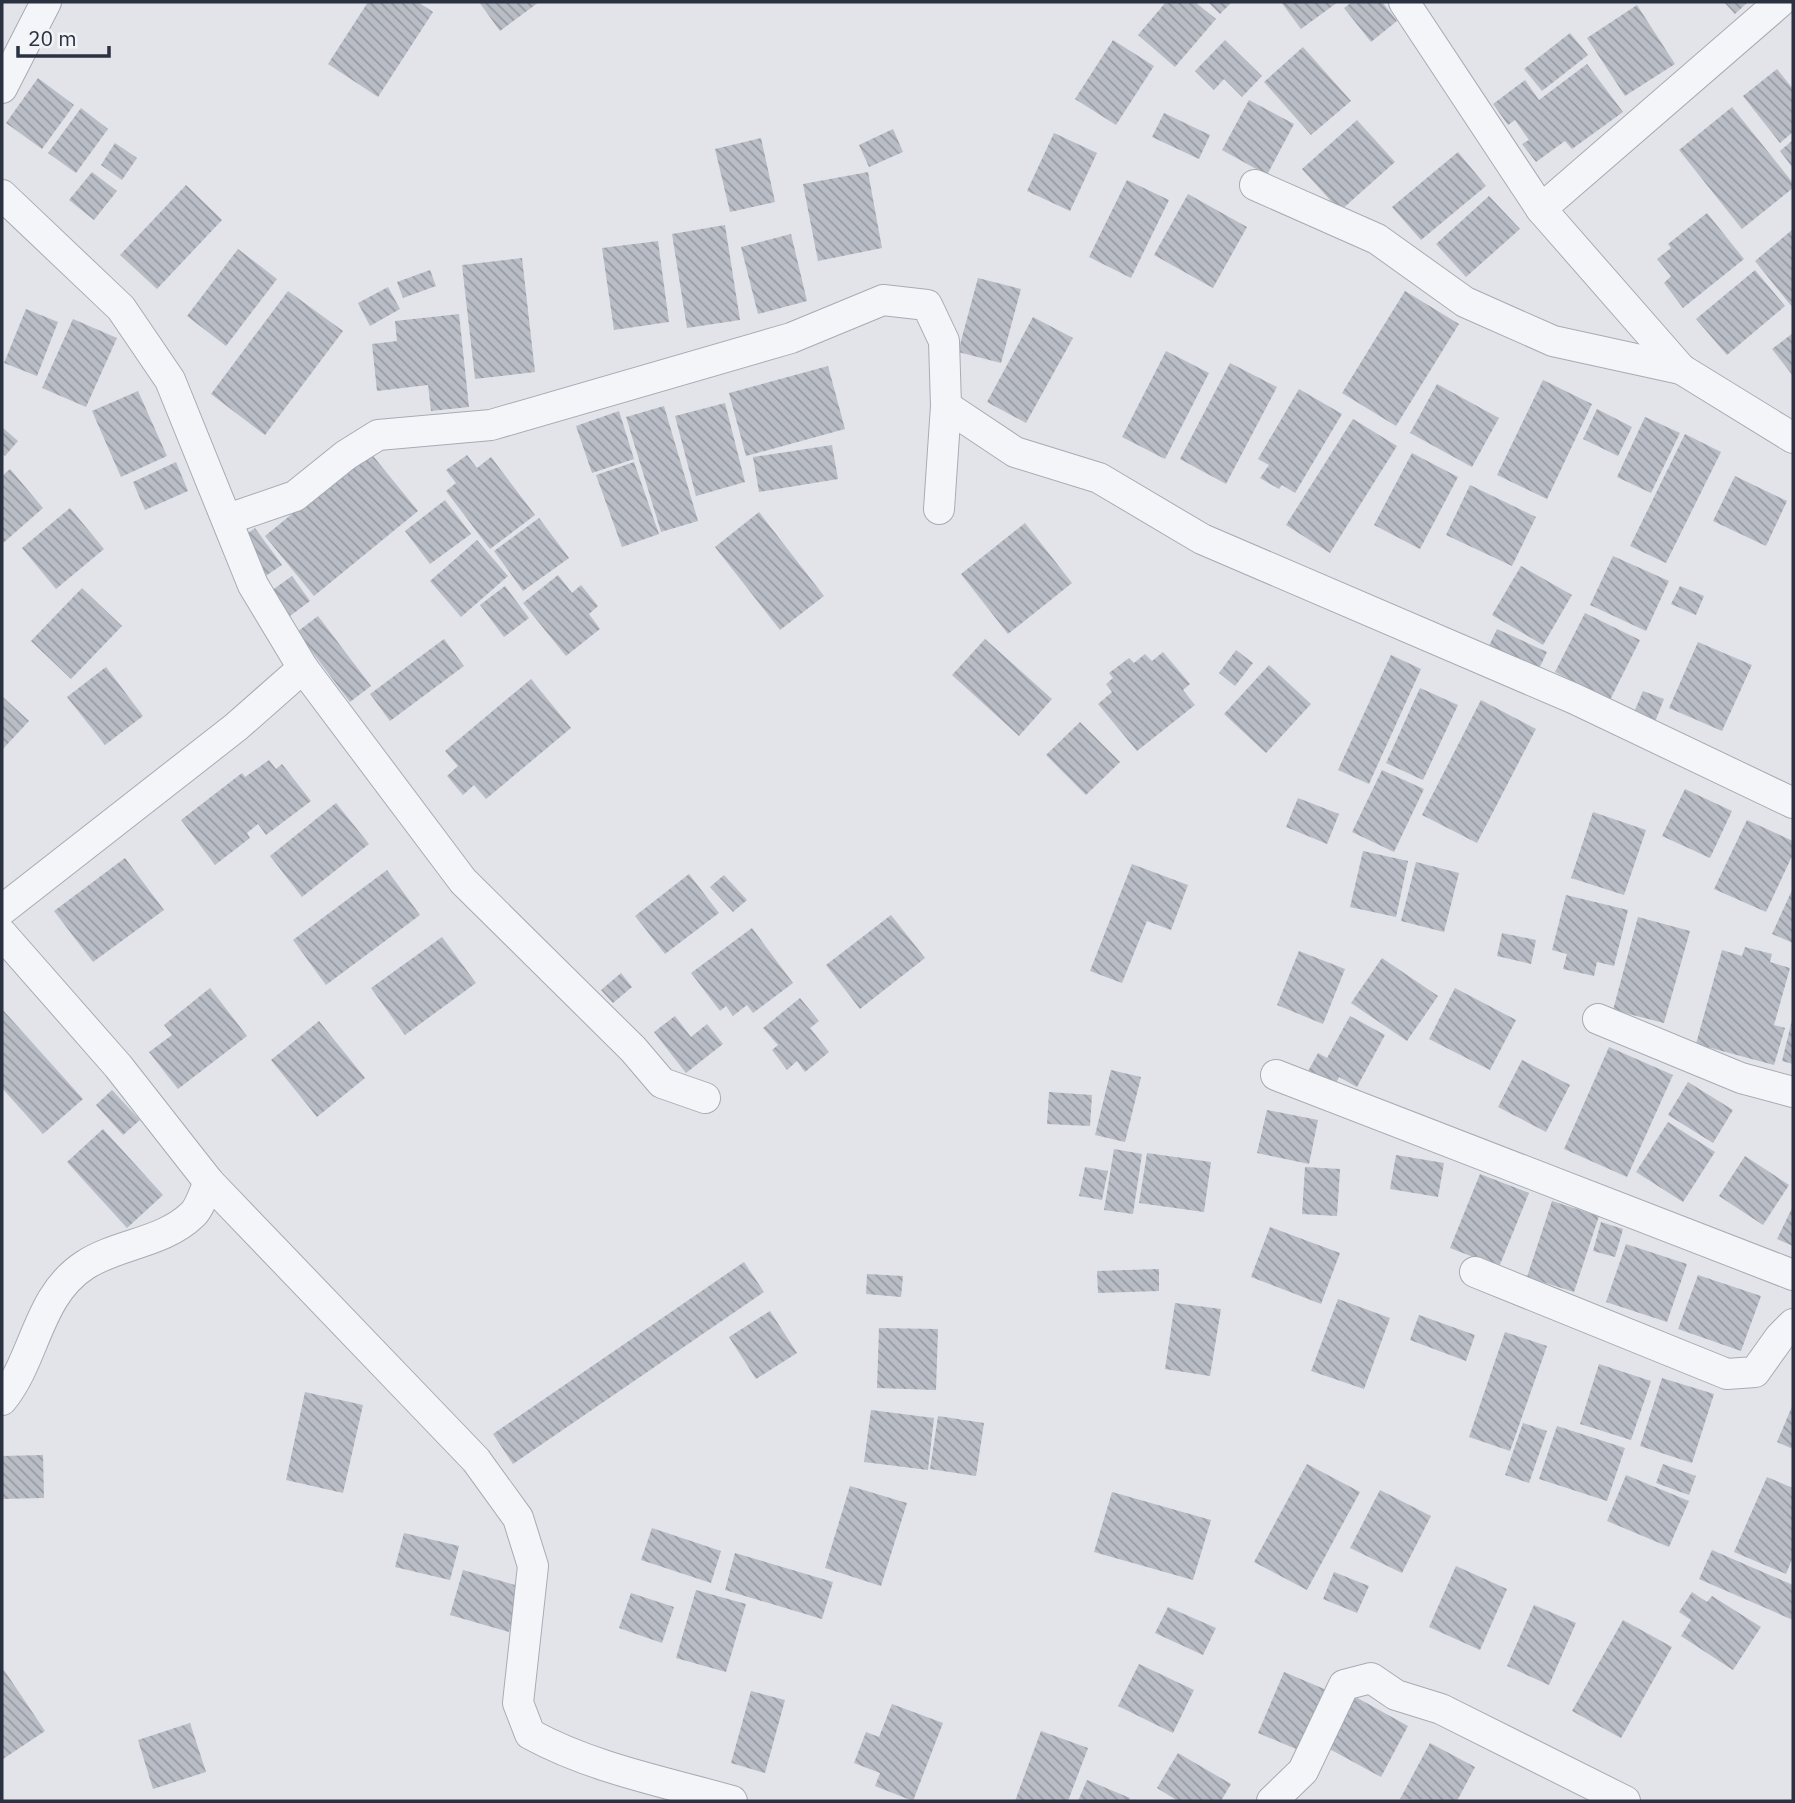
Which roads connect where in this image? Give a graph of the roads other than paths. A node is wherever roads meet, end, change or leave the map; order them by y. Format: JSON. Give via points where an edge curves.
{"nodes":[{"id":1,"x":46,"y":2,"type":"edge"},
{"id":2,"x":1404,"y":2,"type":"edge"},
{"id":3,"x":1780,"y":2,"type":"edge"},
{"id":4,"x":2,"y":88,"type":"edge"},
{"id":5,"x":1255,"y":185,"type":"dead end"},
{"id":6,"x":2,"y":195,"type":"edge"},
{"id":7,"x":1541,"y":209,"type":"junction"},
{"id":8,"x":1681,"y":369,"type":"junction"},
{"id":9,"x":946,"y":406,"type":"junction"},
{"id":10,"x":1793,"y":438,"type":"edge"},
{"id":11,"x":939,"y":509,"type":"dead end"},
{"id":12,"x":228,"y":519,"type":"junction"},
{"id":13,"x":303,"y":668,"type":"junction"},
{"id":14,"x":1793,"y":803,"type":"edge"},
{"id":15,"x":2,"y":910,"type":"edge"},
{"id":16,"x":2,"y":934,"type":"edge"},
{"id":17,"x":1598,"y":1020,"type":"dead end"},
{"id":18,"x":1276,"y":1075,"type":"dead end"},
{"id":19,"x":1793,"y":1092,"type":"edge"},
{"id":20,"x":705,"y":1098,"type":"dead end"},
{"id":21,"x":209,"y":1182,"type":"junction"},
{"id":22,"x":1475,"y":1272,"type":"dead end"},
{"id":23,"x":1793,"y":1275,"type":"edge"},
{"id":24,"x":1793,"y":1324,"type":"edge"},
{"id":25,"x":2,"y":1401,"type":"edge"},
{"id":26,"x":732,"y":1801,"type":"edge"},
{"id":27,"x":1272,"y":1801,"type":"edge"},
{"id":28,"x":1625,"y":1801,"type":"edge"}],
"edges":[{"from":1,"to":4,"type":"street"},
{"from":2,"to":7,"type":"street"},
{"from":3,"to":7,"type":"street"},
{"from":5,"to":8,"type":"street","via":[[1377,239],[1465,302],[1553,341]]},
{"from":6,"to":12,"type":"street","via":[[121,308],[170,380]]},
{"from":7,"to":8,"type":"street"},
{"from":8,"to":10,"type":"street"},
{"from":9,"to":11,"type":"street"},
{"from":9,"to":12,"type":"street","via":[[944,341],[927,305],[883,300],[791,338],[491,425],[378,435],[295,496]]},
{"from":9,"to":14,"type":"street","via":[[1015,452],[1099,478],[1202,539],[1575,699]]},
{"from":12,"to":13,"type":"street","via":[[253,585]]},
{"from":13,"to":15,"type":"street","via":[[236,727]]},
{"from":13,"to":20,"type":"street","via":[[463,881],[662,1083]]},
{"from":16,"to":21,"type":"street","via":[[118,1066]]},
{"from":17,"to":19,"type":"street","via":[[1741,1078]]},
{"from":18,"to":23,"type":"street"},
{"from":21,"to":25,"type":"street","via":[[193,1214],[173,1228],[85,1265],[58,1288],[47,1304],[17,1380]]},
{"from":21,"to":26,"type":"street","via":[[476,1460],[518,1518],[533,1566],[518,1703],[530,1734],[581,1756]]},
{"from":22,"to":24,"type":"street","via":[[1727,1374],[1755,1372]]},
{"from":27,"to":28,"type":"street","via":[[1303,1771],[1344,1685],[1371,1678],[1396,1695],[1441,1709]]}]}
